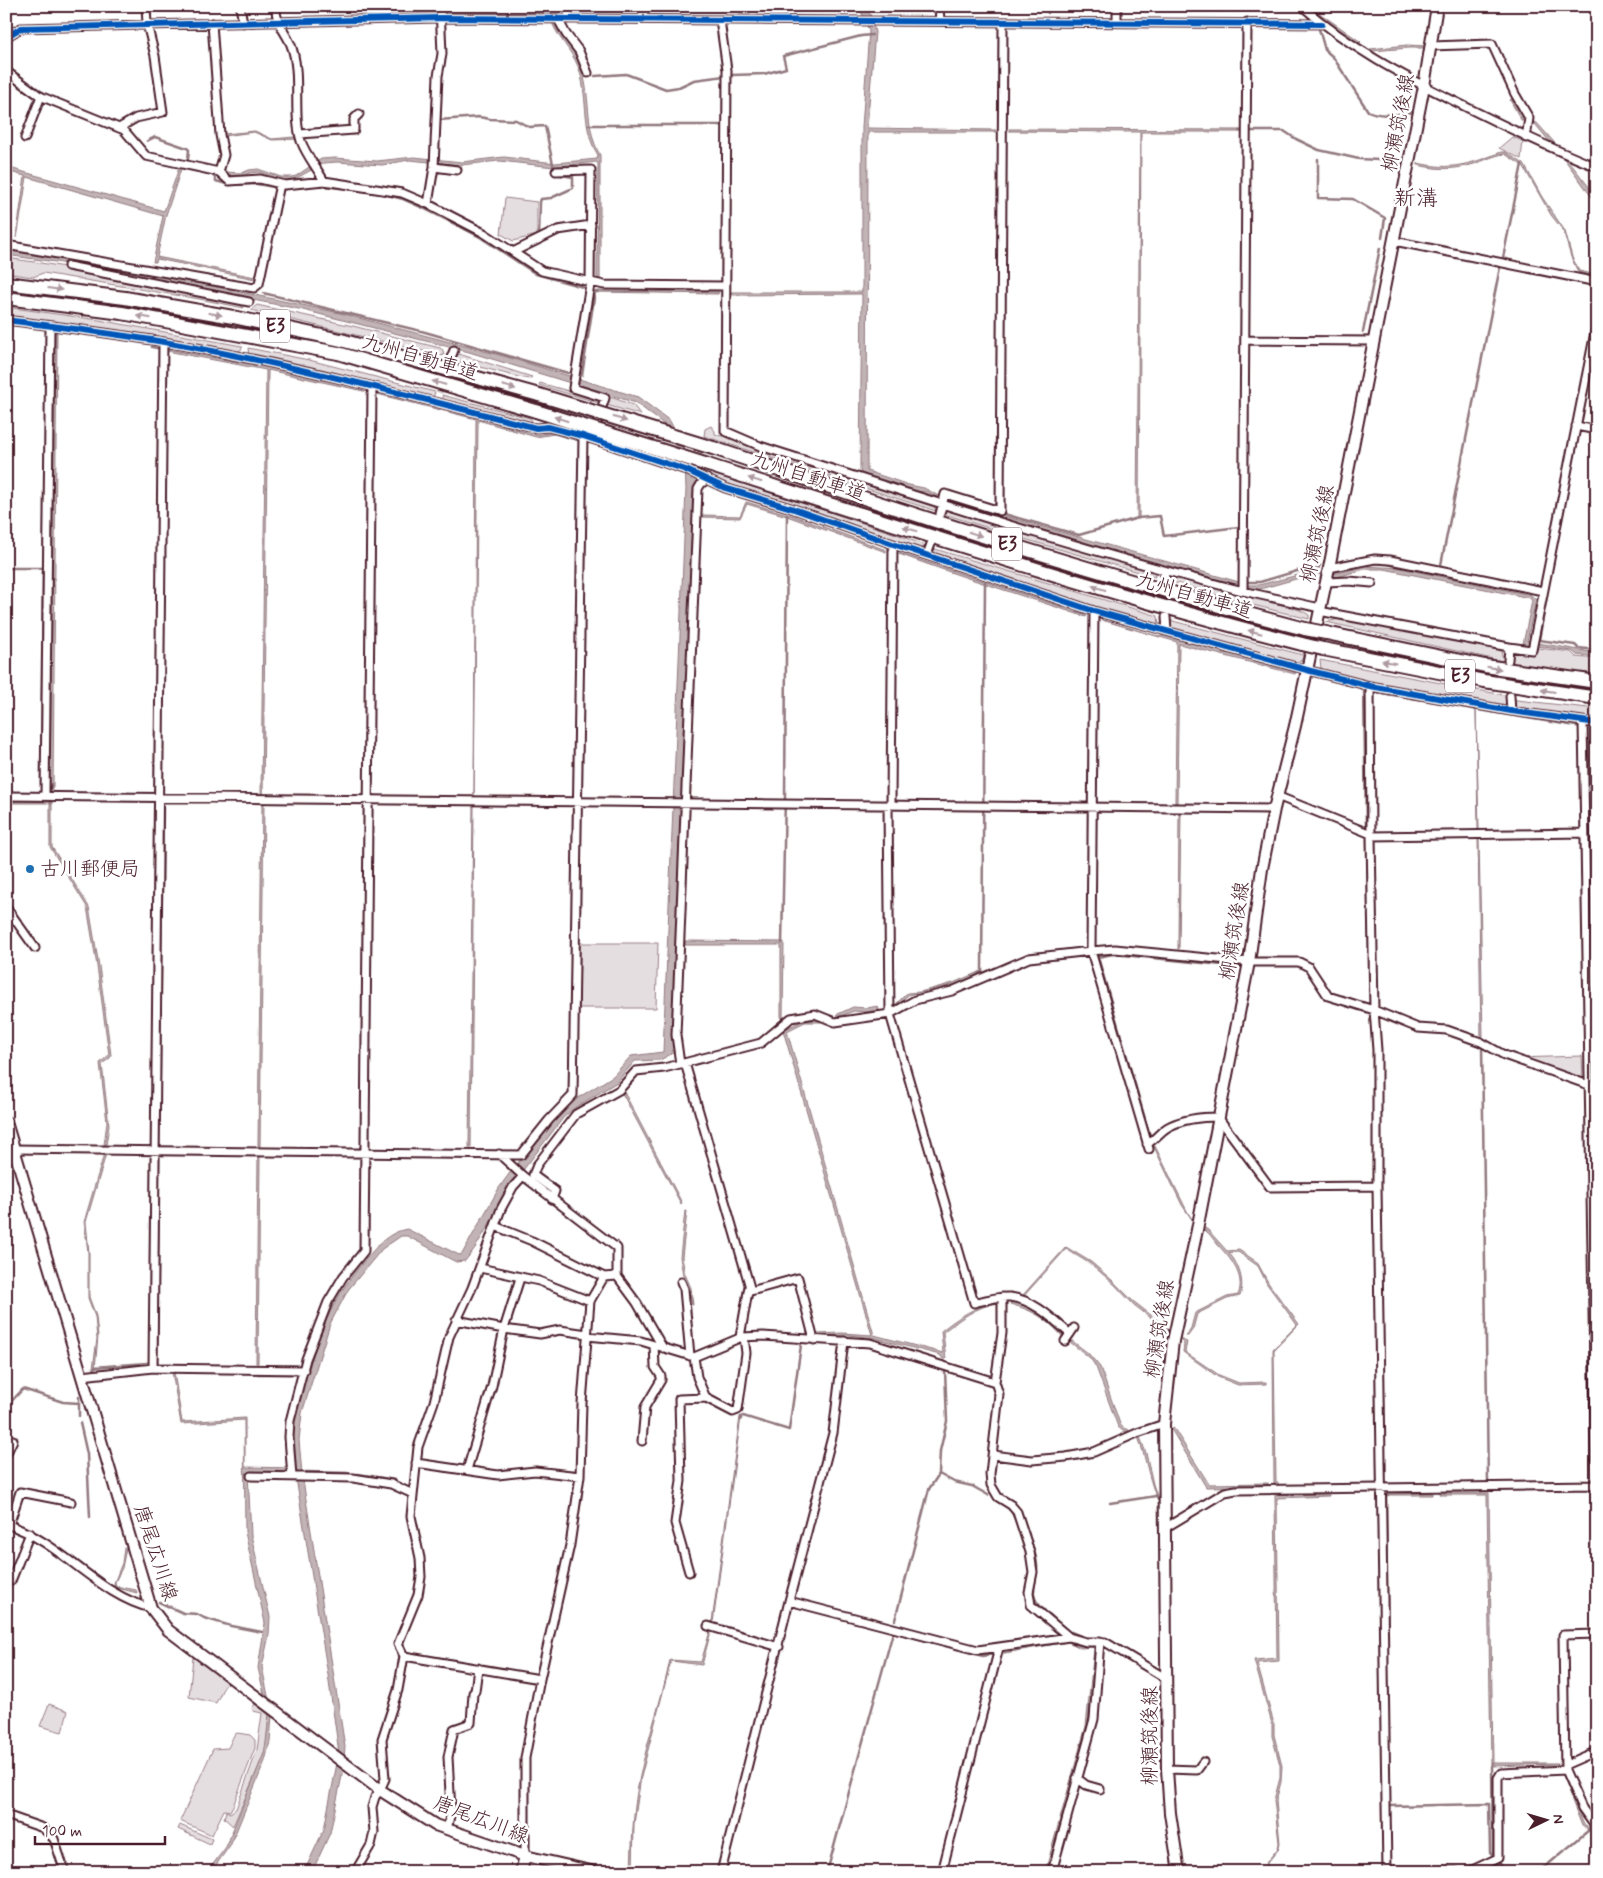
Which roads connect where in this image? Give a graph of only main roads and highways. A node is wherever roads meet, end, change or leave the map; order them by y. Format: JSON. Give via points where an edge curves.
{"nodes":[{"id":1,"x":1435,"y":8,"type":"edge"},
{"id":2,"x":6,"y":282,"type":"edge"},
{"id":3,"x":6,"y":298,"type":"edge"},
{"id":4,"x":1597,"y":682,"type":"edge"},
{"id":5,"x":1597,"y":698,"type":"edge"},
{"id":6,"x":6,"y":1122,"type":"edge"},
{"id":7,"x":525,"y":1856,"type":"junction"},
{"id":8,"x":521,"y":1872,"type":"edge"},
{"id":9,"x":595,"y":1872,"type":"edge"},
{"id":10,"x":1179,"y":1872,"type":"edge"}],
"edges":[{"from":1,"to":10,"type":"main road","name":"柳瀬筑後線","via":[[1424,86],[1394,241],[1296,726],[1274,809],[1248,962],[1173,1341],[1164,1424],[1167,1769]]},
{"from":2,"to":4,"type":"highway","name":"九州自動車道","number":"E3","one_way":true,"bridge":true,"via":[[125,298],[340,340],[539,395],[713,448],[948,526],[1214,605],[1305,629],[1485,666]]},
{"from":5,"to":3,"type":"highway","name":"九州自動車道","number":"E3","one_way":true,"bridge":true,"via":[[1484,681],[1323,649],[1210,621],[536,411],[338,353],[132,315]]},
{"from":6,"to":7,"type":"main road","name":"唐尾広川線","via":[[151,1608],[168,1630],[406,1808],[447,1830]]},
{"from":7,"to":8,"type":"main road"},
{"from":7,"to":9,"type":"main road","name":"唐尾広川線"}]}
